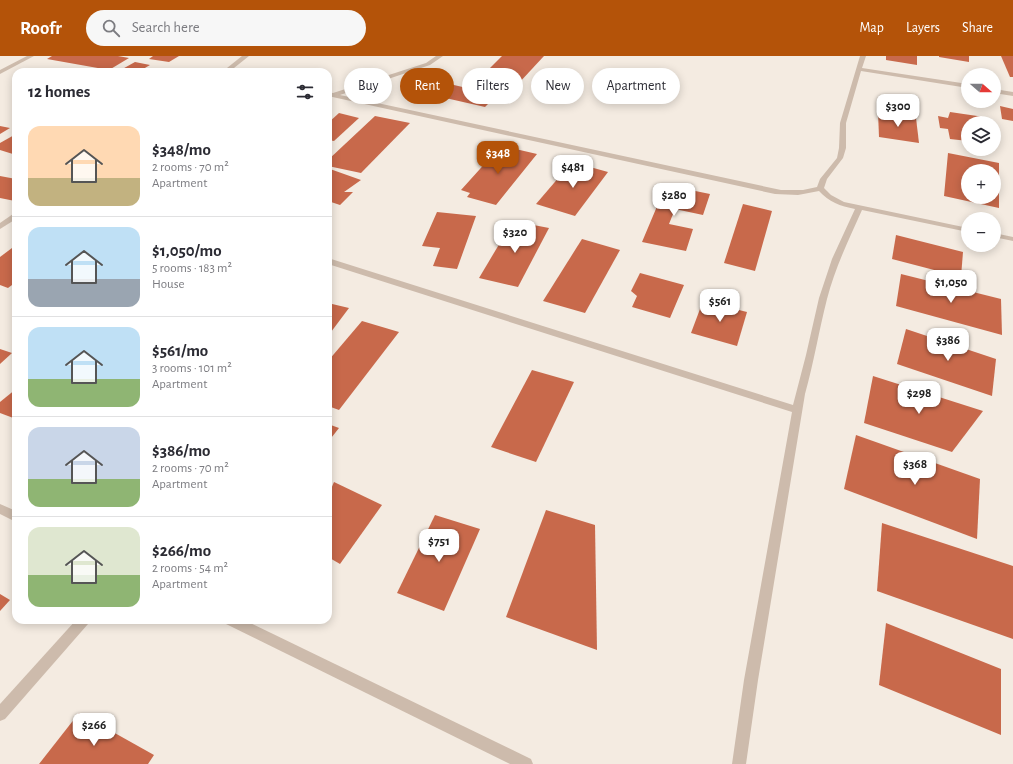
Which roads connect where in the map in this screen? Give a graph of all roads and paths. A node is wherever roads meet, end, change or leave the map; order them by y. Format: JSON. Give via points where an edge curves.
{"nodes":[{"id":1,"x":31,"y":56,"type":"edge"},
{"id":2,"x":246,"y":56,"type":"edge"},
{"id":3,"x":440,"y":56,"type":"edge"},
{"id":4,"x":864,"y":56,"type":"edge"},
{"id":5,"x":231,"y":68,"type":"edge"},
{"id":6,"x":860,"y":69,"type":"junction"},
{"id":7,"x":0,"y":72,"type":"edge"},
{"id":8,"x":961,"y":85,"type":"edge"},
{"id":9,"x":1001,"y":91,"type":"edge"},
{"id":10,"x":332,"y":94,"type":"edge"},
{"id":11,"x":332,"y":94,"type":"edge"},
{"id":12,"x":1013,"y":94,"type":"edge"},
{"id":13,"x":820,"y":188,"type":"junction"},
{"id":14,"x":859,"y":208,"type":"junction"},
{"id":15,"x":12,"y":219,"type":"edge"},
{"id":16,"x":0,"y":227,"type":"edge"},
{"id":17,"x":961,"y":229,"type":"edge"},
{"id":18,"x":1001,"y":236,"type":"edge"},
{"id":19,"x":1013,"y":239,"type":"edge"},
{"id":20,"x":332,"y":262,"type":"edge"},
{"id":21,"x":798,"y":410,"type":"junction"},
{"id":22,"x":0,"y":509,"type":"edge"},
{"id":23,"x":12,"y":515,"type":"edge"},
{"id":24,"x":80,"y":624,"type":"edge"},
{"id":25,"x":238,"y":624,"type":"edge"},
{"id":26,"x":0,"y":714,"type":"edge"},
{"id":27,"x":526,"y":764,"type":"edge"},
{"id":28,"x":739,"y":764,"type":"edge"}],
"edges":[{"from":1,"to":7,"type":"street"},
{"from":2,"to":5,"type":"street"},
{"from":3,"to":10,"type":"street","via":[[428,64]]},
{"from":4,"to":6,"type":"street"},
{"from":6,"to":8,"type":"street"},
{"from":6,"to":13,"type":"street","via":[[844,118],[840,160],[822,180]]},
{"from":9,"to":12,"type":"street"},
{"from":11,"to":13,"type":"street","via":[[775,192],[802,193]]},
{"from":13,"to":14,"type":"street","via":[[828,197]]},
{"from":14,"to":17,"type":"street"},
{"from":14,"to":21,"type":"street","via":[[836,258],[823,298]]},
{"from":15,"to":16,"type":"street"},
{"from":18,"to":19,"type":"street"},
{"from":20,"to":21,"type":"street"},
{"from":21,"to":28,"type":"street"},
{"from":22,"to":23,"type":"street"},
{"from":24,"to":26,"type":"street"},
{"from":25,"to":27,"type":"street"}]}
